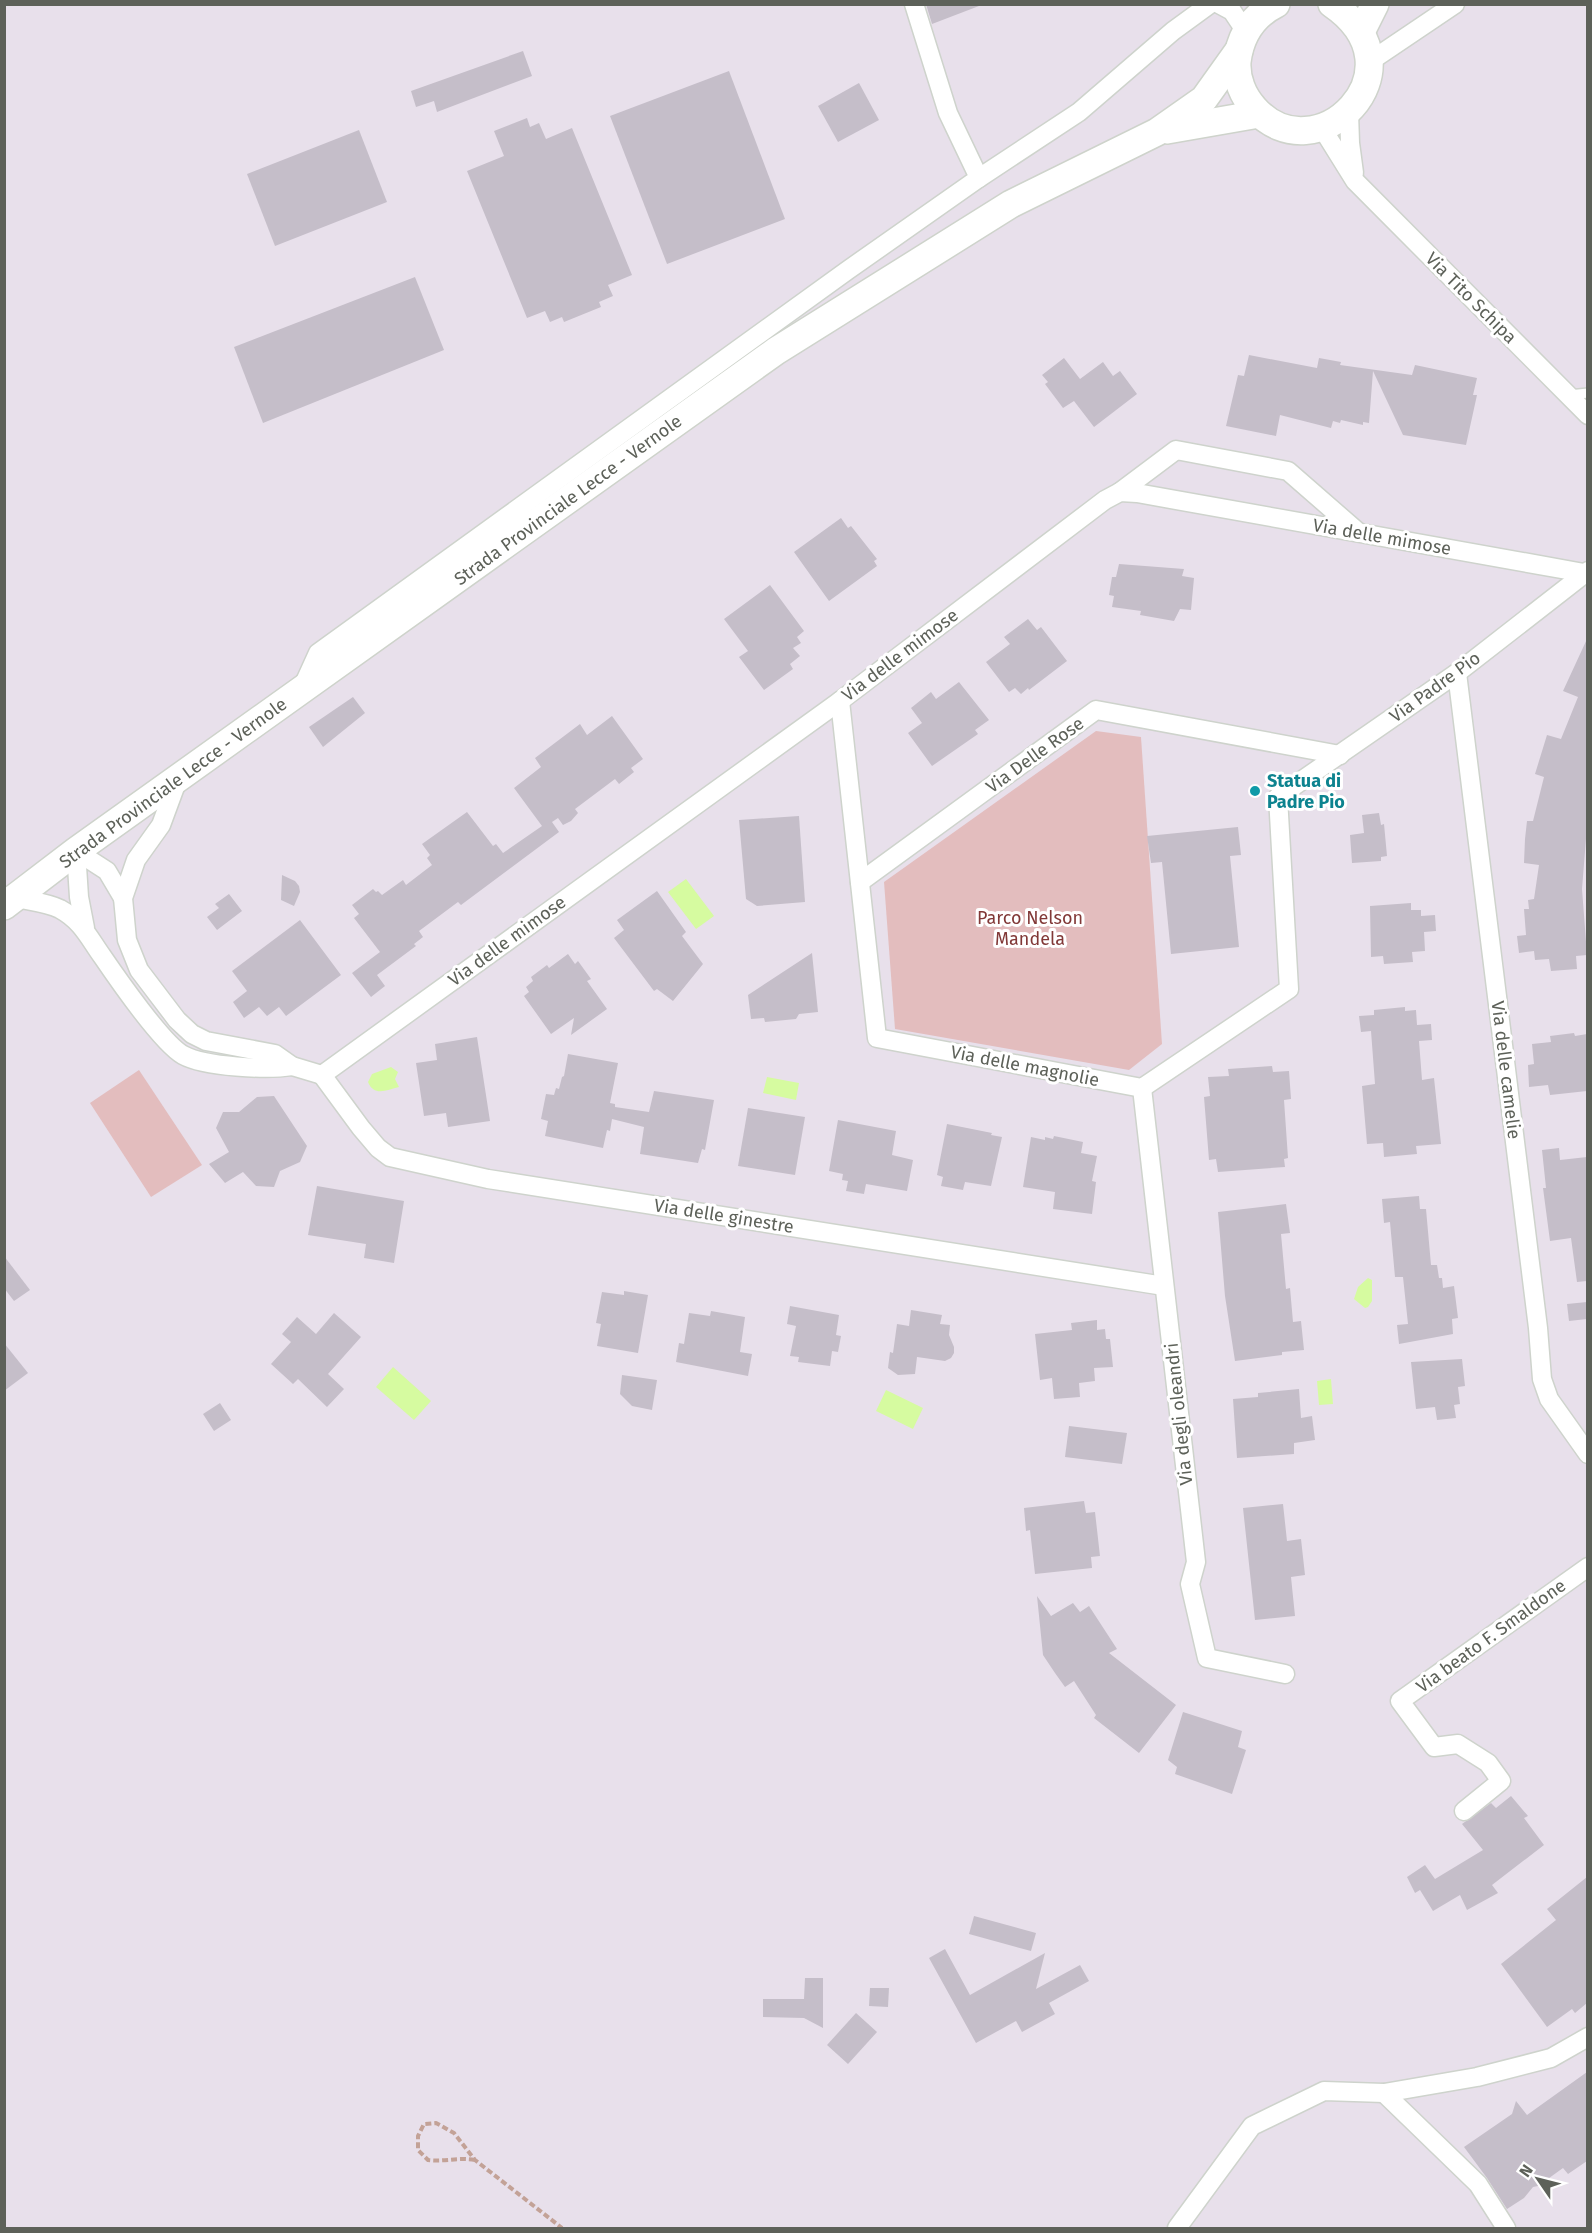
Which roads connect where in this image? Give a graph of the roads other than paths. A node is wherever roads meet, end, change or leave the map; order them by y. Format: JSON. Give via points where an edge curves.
{"nodes":[{"id":1,"x":914,"y":4,"type":"edge"},
{"id":2,"x":1210,"y":4,"type":"edge"},
{"id":3,"x":1219,"y":4,"type":"edge"},
{"id":4,"x":1276,"y":4,"type":"edge"},
{"id":5,"x":1332,"y":4,"type":"edge"},
{"id":6,"x":1375,"y":4,"type":"edge"},
{"id":7,"x":1455,"y":4,"type":"edge"},
{"id":8,"x":1361,"y":32,"type":"junction"},
{"id":9,"x":1242,"y":40,"type":"junction"},
{"id":10,"x":1369,"y":62,"type":"junction"},
{"id":11,"x":1349,"y":112,"type":"junction"},
{"id":12,"x":1259,"y":114,"type":"junction"},
{"id":13,"x":1322,"y":128,"type":"junction"},
{"id":14,"x":1157,"y":132,"type":"junction"},
{"id":15,"x":979,"y":178,"type":"junction"},
{"id":16,"x":1355,"y":181,"type":"junction"},
{"id":17,"x":1587,"y":393,"type":"edge"},
{"id":18,"x":1567,"y":395,"type":"junction"},
{"id":19,"x":1587,"y":415,"type":"edge"},
{"id":20,"x":1120,"y":492,"type":"junction"},
{"id":21,"x":1360,"y":533,"type":"junction"},
{"id":22,"x":1586,"y":572,"type":"edge"},
{"id":23,"x":1457,"y":673,"type":"junction"},
{"id":24,"x":302,"y":690,"type":"junction"},
{"id":25,"x":840,"y":701,"type":"junction"},
{"id":26,"x":1340,"y":754,"type":"junction"},
{"id":27,"x":178,"y":779,"type":"junction"},
{"id":28,"x":76,"y":852,"type":"junction"},
{"id":29,"x":860,"y":882,"type":"junction"},
{"id":30,"x":123,"y":898,"type":"junction"},
{"id":31,"x":10,"y":902,"type":"edge"},
{"id":32,"x":85,"y":928,"type":"junction"},
{"id":33,"x":292,"y":1066,"type":"junction"},
{"id":34,"x":322,"y":1075,"type":"junction"},
{"id":35,"x":1142,"y":1088,"type":"junction"},
{"id":36,"x":1164,"y":1286,"type":"junction"},
{"id":37,"x":1587,"y":1454,"type":"edge"},
{"id":38,"x":1587,"y":1567,"type":"edge"},
{"id":39,"x":1285,"y":1674,"type":"dead end"},
{"id":40,"x":1464,"y":1810,"type":"dead end"},
{"id":41,"x":1587,"y":2037,"type":"edge"},
{"id":42,"x":1384,"y":2093,"type":"junction"},
{"id":43,"x":1177,"y":2229,"type":"edge"},
{"id":44,"x":1506,"y":2229,"type":"edge"}],
"edges":[{"from":1,"to":15,"type":"street","via":[[948,113]]},
{"from":2,"to":15,"type":"street","via":[[1079,112]]},
{"from":3,"to":9,"type":"street","via":[[1232,11]]},
{"from":4,"to":9,"type":"main road","name":"Strada Provinciale Lecce - Vernole","via":[[1258,16]]},
{"from":5,"to":8,"type":"main road"},
{"from":6,"to":8,"type":"main road"},
{"from":7,"to":10,"type":"street"},
{"from":8,"to":10,"type":"main road"},
{"from":9,"to":12,"type":"main road","via":[[1237,67],[1240,85]]},
{"from":9,"to":14,"type":"main road","name":"Strada Provinciale Lecce - Vernole","via":[[1204,99]]},
{"from":10,"to":11,"type":"main road","via":[[1361,97]]},
{"from":11,"to":13,"type":"main road"},
{"from":11,"to":16,"type":"street"},
{"from":12,"to":13,"type":"main road","via":[[1278,126],[1300,131]]},
{"from":12,"to":14,"type":"main road","name":"Strada Provinciale Lecce - Vernole"},
{"from":13,"to":16,"type":"street","name":"Via Tito Schipa"},
{"from":14,"to":24,"type":"main road","name":"Strada Provinciale Lecce - Vernole","via":[[1011,204],[776,351]]},
{"from":15,"to":24,"type":"street","via":[[318,653]]},
{"from":16,"to":18,"type":"street","name":"Via Tito Schipa"},
{"from":17,"to":18,"type":"lane"},
{"from":18,"to":19,"type":"street","name":"Via Tito Schipa"},
{"from":20,"to":21,"type":"street","name":"Via delle mimose"},
{"from":20,"to":21,"type":"street","via":[[1176,450],[1288,471]]},
{"from":20,"to":25,"type":"street","name":"Via delle mimose"},
{"from":21,"to":22,"type":"street","name":"Via delle mimose"},
{"from":22,"to":23,"type":"street","name":"Via Padre Pio"},
{"from":23,"to":26,"type":"street","name":"Via Padre Pio"},
{"from":23,"to":37,"type":"street","name":"Via delle camelie","via":[[1542,1379],[1549,1399]]},
{"from":24,"to":27,"type":"main road","name":"Strada Provinciale Lecce - Vernole"},
{"from":25,"to":29,"type":"street","name":"Via delle magnolie"},
{"from":25,"to":34,"type":"street","name":"Via delle mimose"},
{"from":26,"to":29,"type":"street","name":"Via Delle Rose","via":[[1096,710]]},
{"from":26,"to":35,"type":"street","name":"Via Padre Pio","via":[[1278,797],[1289,989]]},
{"from":27,"to":28,"type":"main road","name":"Strada Provinciale Lecce - Vernole"},
{"from":27,"to":30,"type":"street","via":[[161,825],[136,860]]},
{"from":28,"to":30,"type":"street","via":[[107,871]]},
{"from":28,"to":31,"type":"main road","name":"Strada Provinciale Lecce - Vernole"},
{"from":28,"to":32,"type":"street"},
{"from":29,"to":35,"type":"street","name":"Via delle magnolie","via":[[877,1038]]},
{"from":30,"to":33,"type":"street","via":[[127,940],[139,970],[177,1020],[207,1041],[275,1054]]},
{"from":31,"to":32,"type":"street","via":[[59,909]]},
{"from":32,"to":33,"type":"street","via":[[165,1040],[183,1055],[247,1067]]},
{"from":33,"to":34,"type":"street"},
{"from":34,"to":36,"type":"street","name":"Via delle ginestre","via":[[361,1128],[390,1157],[488,1179]]},
{"from":35,"to":36,"type":"street","name":"Via degli oleandri"},
{"from":36,"to":39,"type":"street","name":"Via degli oleandri","via":[[1196,1562],[1190,1584],[1207,1658]]},
{"from":38,"to":40,"type":"street","name":"Via beato F. Smaldone","via":[[1400,1701],[1434,1747],[1458,1744],[1488,1764],[1501,1781]]},
{"from":41,"to":42,"type":"street","via":[[1551,2058],[1477,2077]]},
{"from":42,"to":43,"type":"street","via":[[1324,2091],[1252,2126]]},
{"from":42,"to":44,"type":"street","via":[[1478,2184]]}]}
